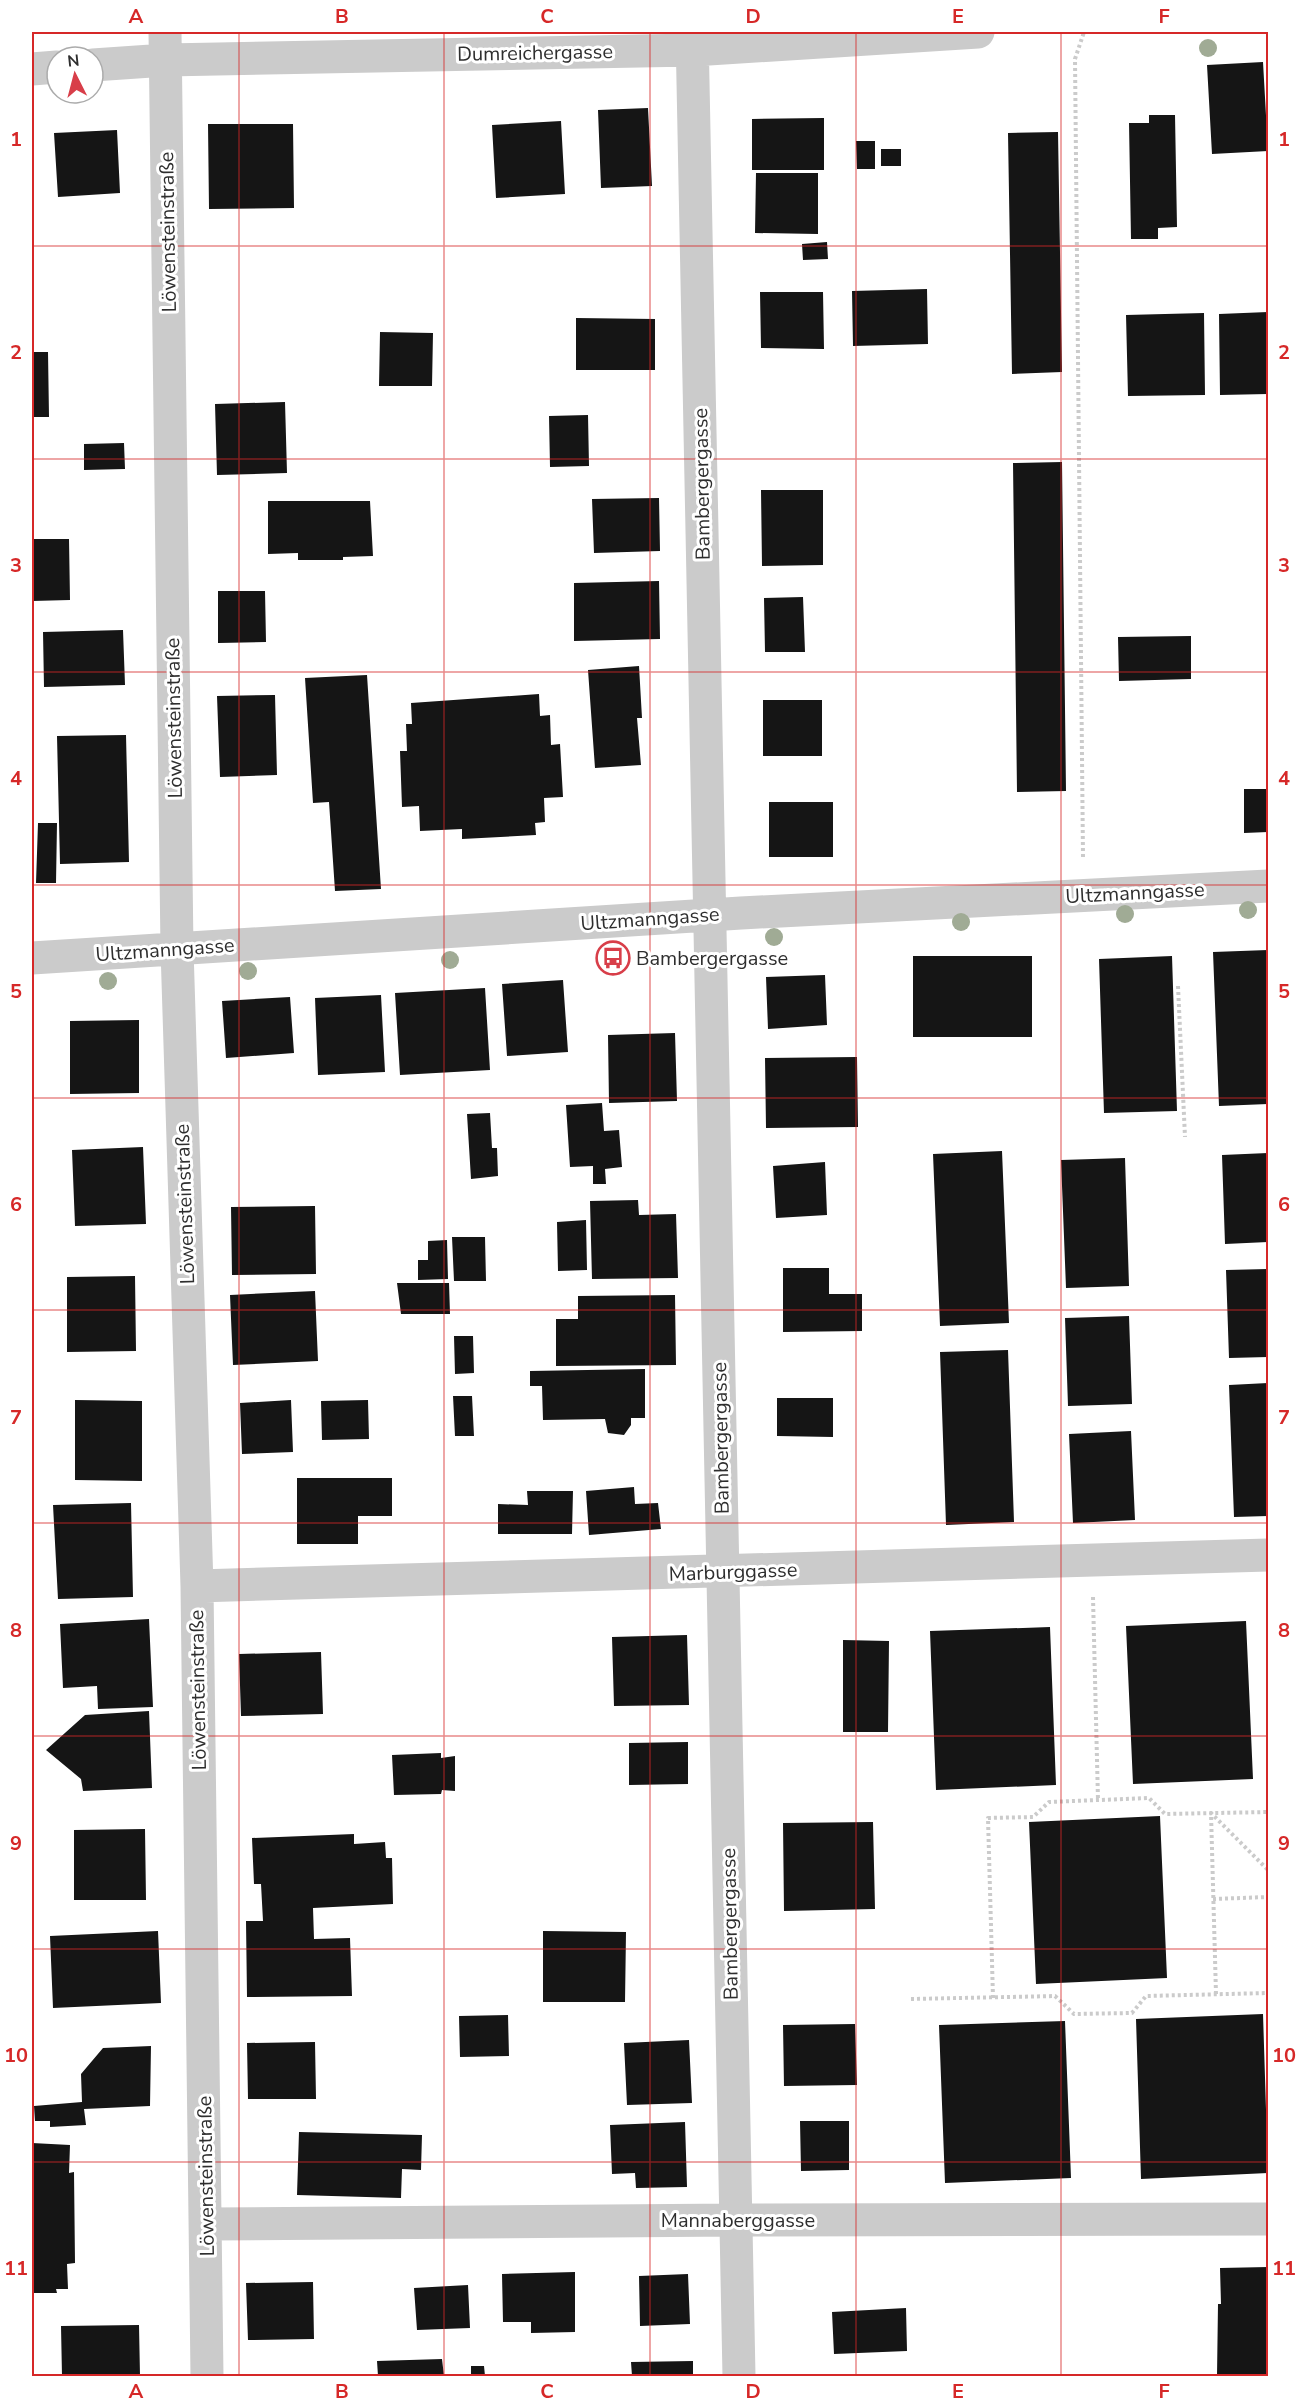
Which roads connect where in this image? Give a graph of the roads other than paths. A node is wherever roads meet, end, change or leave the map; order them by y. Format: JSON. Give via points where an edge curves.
{"nodes":[{"id":1,"x":978,"y":32,"type":"edge"},
{"id":2,"x":693,"y":41,"type":"edge"},
{"id":3,"x":166,"y":46,"type":"edge"},
{"id":4,"x":105,"y":62,"type":"edge"},
{"id":5,"x":1269,"y":886,"type":"edge"},
{"id":6,"x":711,"y":915,"type":"junction"},
{"id":7,"x":177,"y":949,"type":"junction"},
{"id":8,"x":32,"y":958,"type":"edge"},
{"id":9,"x":1269,"y":1555,"type":"edge"},
{"id":10,"x":723,"y":1572,"type":"junction"},
{"id":11,"x":197,"y":1586,"type":"junction"},
{"id":12,"x":1269,"y":2219,"type":"edge"},
{"id":13,"x":736,"y":2220,"type":"junction"},
{"id":14,"x":207,"y":2224,"type":"junction"},
{"id":15,"x":207,"y":2376,"type":"edge"},
{"id":16,"x":739,"y":2376,"type":"edge"}],
"edges":[{"from":1,"to":2,"type":"street","name":"Dumreichergasse"},
{"from":2,"to":3,"type":"street","name":"Dumreichergasse"},
{"from":2,"to":6,"type":"street","name":"Bambergergasse"},
{"from":3,"to":4,"type":"street","name":"Dumreichergasse"},
{"from":3,"to":7,"type":"street","name":"Löwensteinstraße"},
{"from":5,"to":6,"type":"street","name":"Ultzmanngasse"},
{"from":6,"to":7,"type":"street","name":"Ultzmanngasse"},
{"from":6,"to":10,"type":"street","name":"Bambergergasse"},
{"from":7,"to":8,"type":"street","name":"Ultzmanngasse"},
{"from":7,"to":11,"type":"street","name":"Löwensteinstraße"},
{"from":9,"to":10,"type":"street","name":"Marburggasse"},
{"from":10,"to":11,"type":"street","name":"Marburggasse"},
{"from":10,"to":13,"type":"street","name":"Bambergergasse"},
{"from":11,"to":14,"type":"street","name":"Löwensteinstraße"},
{"from":12,"to":13,"type":"street","name":"Mannaberggasse"},
{"from":13,"to":14,"type":"street","name":"Mannaberggasse"},
{"from":13,"to":16,"type":"street","name":"Bambergergasse"},
{"from":14,"to":15,"type":"street","name":"Löwensteinstraße"}]}
